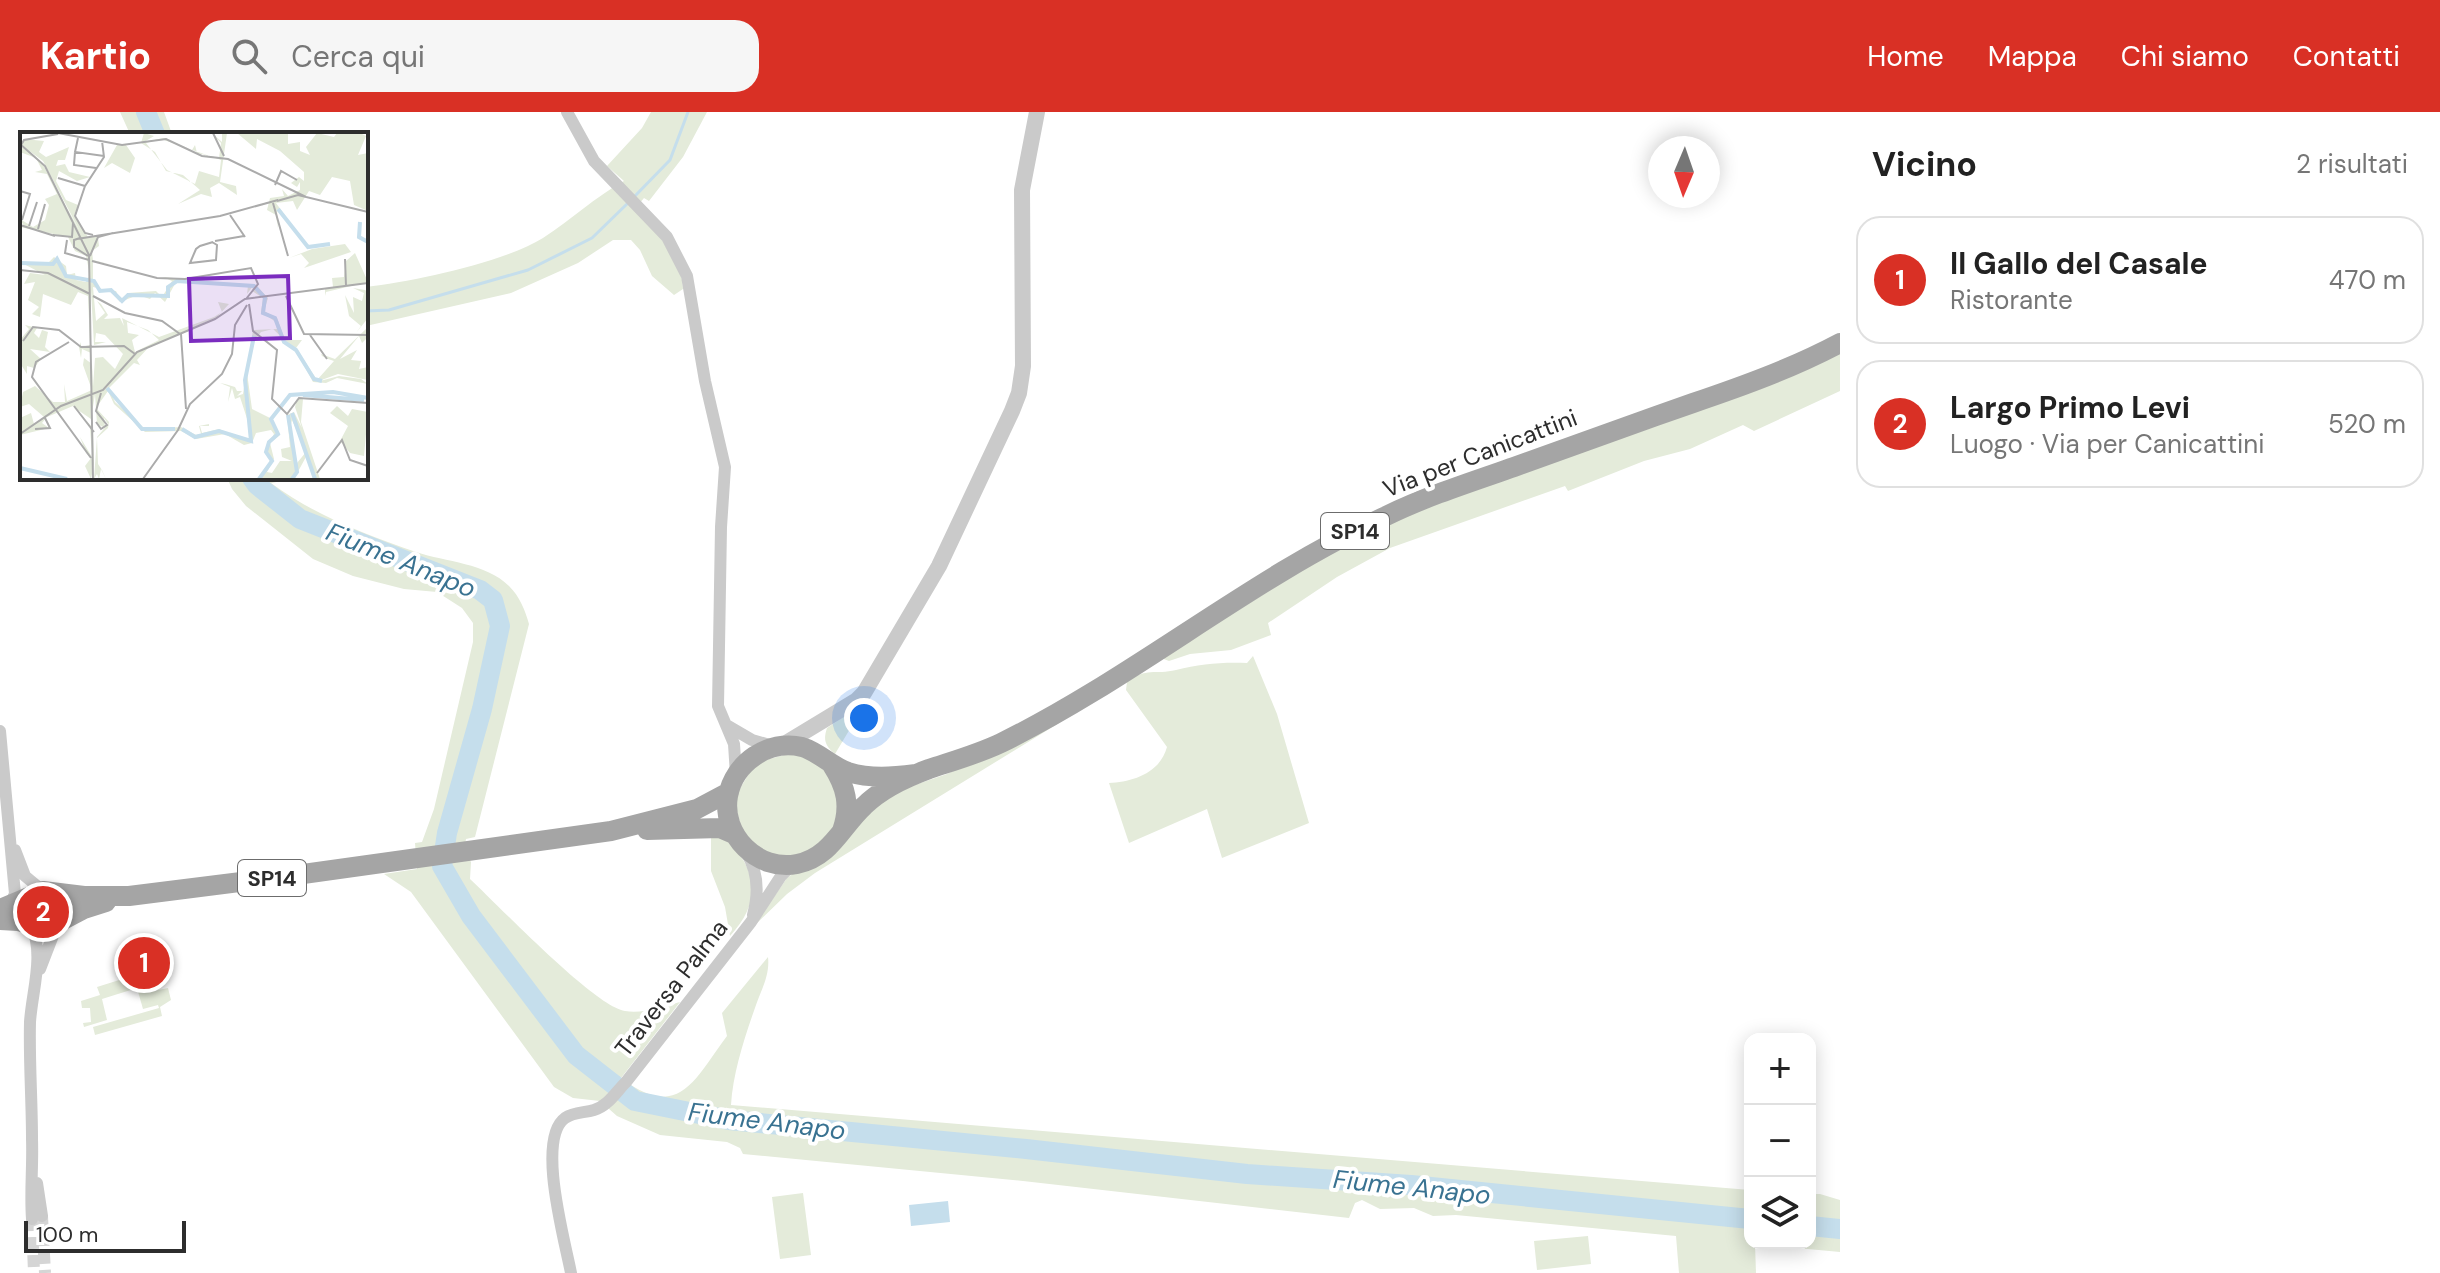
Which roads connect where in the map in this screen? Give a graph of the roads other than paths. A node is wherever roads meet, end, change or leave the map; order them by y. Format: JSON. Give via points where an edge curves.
{"nodes":[{"id":1,"x":567,"y":112,"type":"edge"},
{"id":2,"x":1037,"y":112,"type":"edge"},
{"id":3,"x":1835,"y":347,"type":"edge"},
{"id":4,"x":826,"y":719,"type":"junction"},
{"id":5,"x":725,"y":724,"type":"junction"},
{"id":6,"x":0,"y":731,"type":"edge"},
{"id":7,"x":779,"y":746,"type":"junction"},
{"id":8,"x":826,"y":760,"type":"junction"},
{"id":9,"x":916,"y":774,"type":"junction"},
{"id":10,"x":732,"y":783,"type":"junction"},
{"id":11,"x":611,"y":831,"type":"junction"},
{"id":12,"x":840,"y":834,"type":"junction"},
{"id":13,"x":12,"y":840,"type":"junction"},
{"id":14,"x":739,"y":840,"type":"junction"},
{"id":15,"x":792,"y":865,"type":"junction"},
{"id":16,"x":129,"y":896,"type":"junction"},
{"id":17,"x":23,"y":906,"type":"edge"},
{"id":18,"x":751,"y":922,"type":"junction"},
{"id":19,"x":57,"y":924,"type":"junction"},
{"id":20,"x":36,"y":980,"type":"junction"},
{"id":21,"x":35,"y":1219,"type":"tunnel mouth"},
{"id":22,"x":571,"y":1273,"type":"edge"}],
"edges":[{"from":1,"to":5,"type":"street","via":[[594,161],[667,237],[687,276],[725,467],[718,665],[718,706]]},
{"from":2,"to":4,"type":"street","via":[[1022,190],[1019,393],[939,566],[864,693]]},
{"from":3,"to":9,"type":"main road","name":"Via per Canicattini","number":"SP14","via":[[1765,378],[1388,514],[1323,548],[1070,706],[997,745]]},
{"from":4,"to":7,"type":"street"},
{"from":4,"to":8,"type":"street","via":[[821,728]]},
{"from":5,"to":7,"type":"street"},
{"from":5,"to":10,"type":"street","via":[[736,755]]},
{"from":6,"to":13,"type":"street"},
{"from":7,"to":8,"type":"main road","via":[[801,747]]},
{"from":7,"to":10,"type":"main road","via":[[746,762]]},
{"from":8,"to":9,"type":"main road","via":[[867,777]]},
{"from":8,"to":12,"type":"main road","via":[[842,780],[847,798]]},
{"from":9,"to":12,"type":"main road","via":[[863,806]]},
{"from":10,"to":11,"type":"main road","via":[[697,809]]},
{"from":10,"to":14,"type":"main road","via":[[727,806]]},
{"from":11,"to":14,"type":"main road","via":[[720,828]]},
{"from":11,"to":16,"type":"main road","number":"SP14"},
{"from":12,"to":15,"type":"main road","via":[[828,850]]},
{"from":13,"to":17,"type":"street"},
{"from":13,"to":17,"type":"street","via":[[25,876]]},
{"from":14,"to":15,"type":"main road","via":[[766,861]]},
{"from":14,"to":18,"type":"street","via":[[757,883]]},
{"from":15,"to":18,"type":"street","name":"Traversa Palma"},
{"from":16,"to":17,"type":"main road","via":[[84,896]]},
{"from":16,"to":19,"type":"main road","via":[[84,909]]},
{"from":17,"to":19,"type":"main road","via":[[41,929]]},
{"from":17,"to":19,"type":"main road","via":[[61,902]]},
{"from":17,"to":20,"type":"street","via":[[36,942]]},
{"from":18,"to":22,"type":"street","name":"Traversa Palma","via":[[605,1105],[564,1119],[556,1127],[551,1164]]},
{"from":19,"to":20,"type":"street"},
{"from":20,"to":21,"type":"street","via":[[30,1021]]}]}
